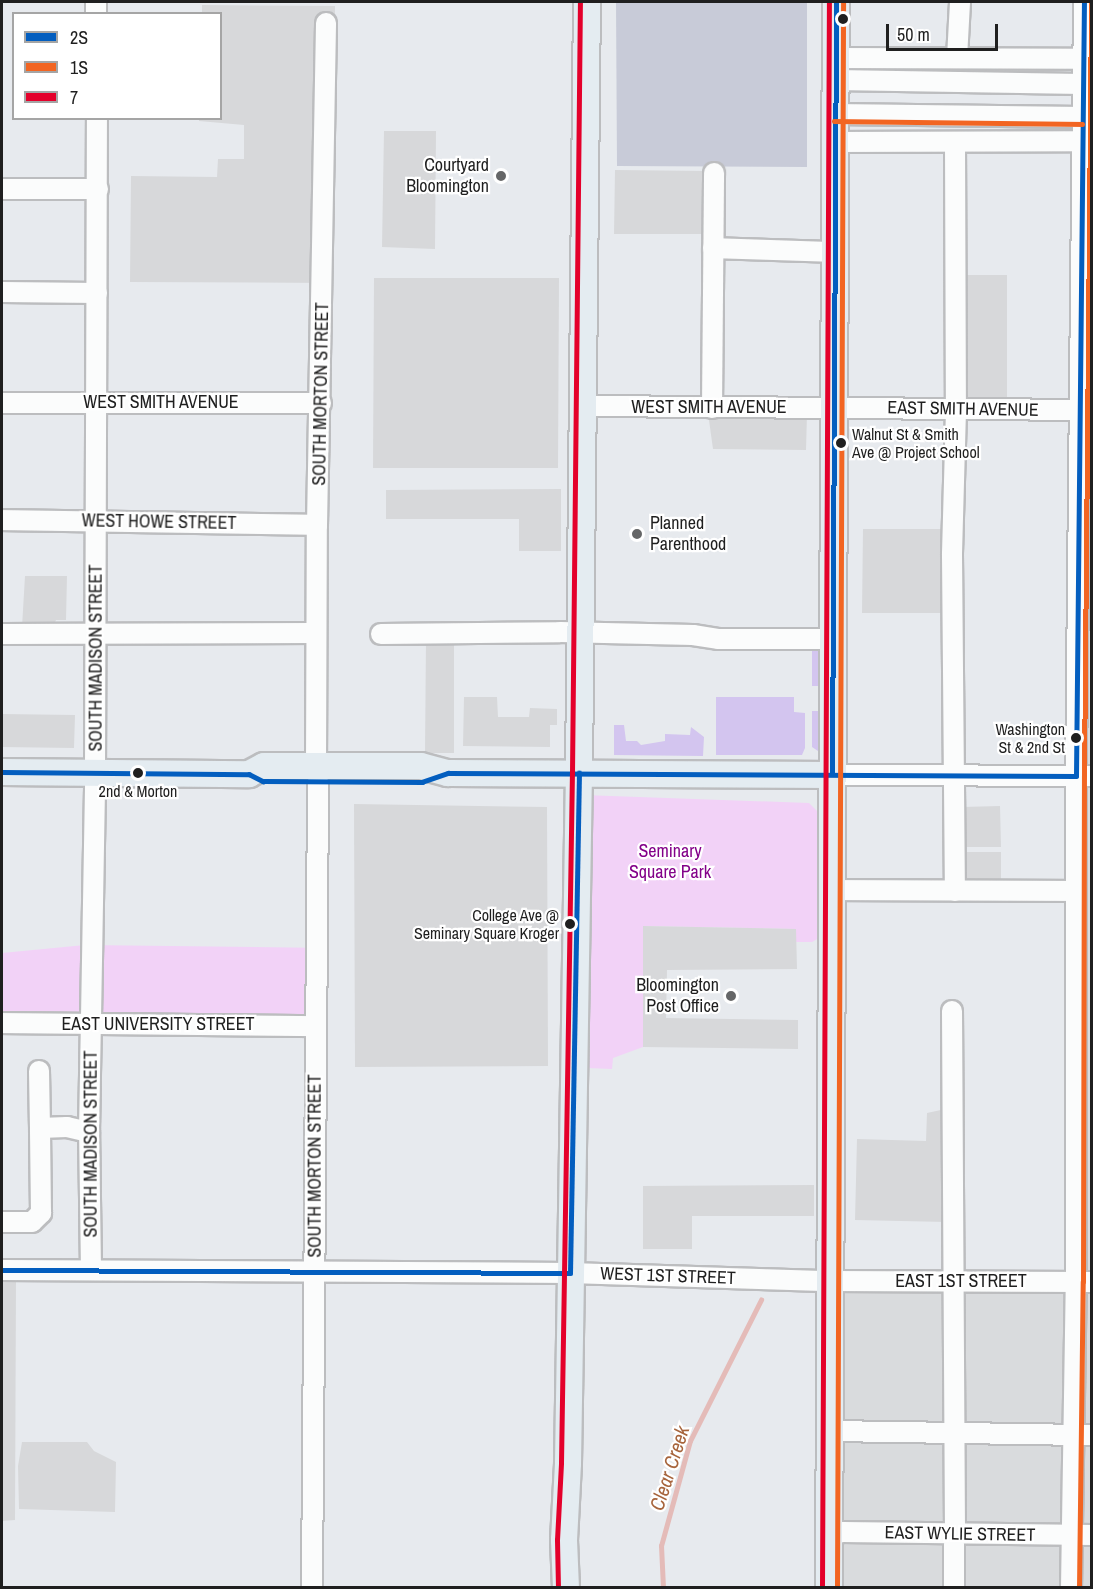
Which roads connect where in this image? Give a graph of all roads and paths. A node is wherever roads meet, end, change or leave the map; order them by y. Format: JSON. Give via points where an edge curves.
{"nodes":[{"id":1,"x":587,"y":2,"type":"edge"},
{"id":2,"x":836,"y":2,"type":"edge"},
{"id":3,"x":960,"y":2,"type":"edge"},
{"id":4,"x":1084,"y":2,"type":"edge"},
{"id":5,"x":326,"y":22,"type":"dead end"},
{"id":6,"x":957,"y":58,"type":"junction"},
{"id":7,"x":1082,"y":59,"type":"junction"},
{"id":8,"x":835,"y":69,"type":"junction"},
{"id":9,"x":1082,"y":84,"type":"junction"},
{"id":10,"x":834,"y":114,"type":"junction"},
{"id":11,"x":1082,"y":117,"type":"junction"},
{"id":12,"x":97,"y":120,"type":"edge"},
{"id":13,"x":1081,"y":141,"type":"junction"},
{"id":14,"x":834,"y":142,"type":"junction"},
{"id":15,"x":955,"y":142,"type":"junction"},
{"id":16,"x":714,"y":173,"type":"dead end"},
{"id":17,"x":2,"y":189,"type":"edge"},
{"id":18,"x":98,"y":189,"type":"junction"},
{"id":19,"x":713,"y":248,"type":"junction"},
{"id":20,"x":835,"y":252,"type":"junction"},
{"id":21,"x":2,"y":292,"type":"edge"},
{"id":22,"x":97,"y":293,"type":"junction"},
{"id":23,"x":96,"y":402,"type":"junction"},
{"id":24,"x":2,"y":403,"type":"edge"},
{"id":25,"x":321,"y":403,"type":"junction"},
{"id":26,"x":583,"y":406,"type":"junction"},
{"id":27,"x":835,"y":407,"type":"junction"},
{"id":28,"x":712,"y":408,"type":"junction"},
{"id":29,"x":956,"y":410,"type":"junction"},
{"id":30,"x":1086,"y":410,"type":"edge"},
{"id":31,"x":2,"y":520,"type":"edge"},
{"id":32,"x":96,"y":521,"type":"junction"},
{"id":33,"x":317,"y":525,"type":"junction"},
{"id":34,"x":1086,"y":577,"type":"edge"},
{"id":35,"x":580,"y":632,"type":"junction"},
{"id":36,"x":316,"y":633,"type":"junction"},
{"id":37,"x":2,"y":634,"type":"edge"},
{"id":38,"x":96,"y":634,"type":"junction"},
{"id":39,"x":381,"y":634,"type":"dead end"},
{"id":40,"x":834,"y":639,"type":"junction"},
{"id":41,"x":2,"y":772,"type":"edge"},
{"id":42,"x":95,"y":772,"type":"junction"},
{"id":43,"x":317,"y":773,"type":"junction"},
{"id":44,"x":579,"y":773,"type":"junction"},
{"id":45,"x":954,"y":774,"type":"junction"},
{"id":46,"x":832,"y":775,"type":"junction"},
{"id":47,"x":1084,"y":776,"type":"edge"},
{"id":48,"x":832,"y":890,"type":"junction"},
{"id":49,"x":956,"y":891,"type":"junction"},
{"id":50,"x":1076,"y":891,"type":"junction"},
{"id":51,"x":952,"y":1011,"type":"dead end"},
{"id":52,"x":2,"y":1023,"type":"edge"},
{"id":53,"x":93,"y":1024,"type":"junction"},
{"id":54,"x":314,"y":1026,"type":"junction"},
{"id":55,"x":39,"y":1071,"type":"dead end"},
{"id":56,"x":40,"y":1128,"type":"junction"},
{"id":57,"x":89,"y":1132,"type":"junction"},
{"id":58,"x":2,"y":1222,"type":"edge"},
{"id":59,"x":2,"y":1270,"type":"edge"},
{"id":60,"x":91,"y":1270,"type":"junction"},
{"id":61,"x":315,"y":1272,"type":"junction"},
{"id":62,"x":570,"y":1273,"type":"junction"},
{"id":63,"x":954,"y":1280,"type":"junction"},
{"id":64,"x":830,"y":1281,"type":"junction"},
{"id":65,"x":1084,"y":1282,"type":"edge"},
{"id":66,"x":830,"y":1431,"type":"junction"},
{"id":67,"x":955,"y":1432,"type":"junction"},
{"id":68,"x":1082,"y":1435,"type":"edge"},
{"id":69,"x":829,"y":1535,"type":"junction"},
{"id":70,"x":1071,"y":1535,"type":"junction"},
{"id":71,"x":1092,"y":1535,"type":"edge"},
{"id":72,"x":312,"y":1587,"type":"edge"},
{"id":73,"x":566,"y":1587,"type":"edge"},
{"id":74,"x":829,"y":1587,"type":"edge"},
{"id":75,"x":954,"y":1587,"type":"edge"},
{"id":76,"x":1071,"y":1587,"type":"edge"}],
"edges":[{"from":1,"to":26,"type":"main road"},
{"from":2,"to":8,"type":"main road"},
{"from":3,"to":6,"type":"street"},
{"from":4,"to":7,"type":"street"},
{"from":5,"to":25,"type":"street","name":"SOUTH MORTON STREET"},
{"from":6,"to":7,"type":"street"},
{"from":6,"to":8,"type":"street"},
{"from":7,"to":9,"type":"street"},
{"from":8,"to":9,"type":"street"},
{"from":8,"to":10,"type":"main road"},
{"from":9,"to":11,"type":"street"},
{"from":10,"to":11,"type":"street"},
{"from":10,"to":14,"type":"main road"},
{"from":11,"to":13,"type":"street"},
{"from":12,"to":18,"type":"street","name":"SOUTH MADISON STREET"},
{"from":13,"to":15,"type":"street"},
{"from":13,"to":30,"type":"street"},
{"from":14,"to":15,"type":"street"},
{"from":14,"to":20,"type":"main road"},
{"from":15,"to":29,"type":"street"},
{"from":16,"to":19,"type":"street"},
{"from":17,"to":18,"type":"street"},
{"from":18,"to":22,"type":"street","name":"SOUTH MADISON STREET"},
{"from":19,"to":20,"type":"street"},
{"from":19,"to":28,"type":"street"},
{"from":20,"to":27,"type":"main road"},
{"from":21,"to":22,"type":"street"},
{"from":22,"to":23,"type":"street","name":"SOUTH MADISON STREET"},
{"from":23,"to":24,"type":"street","name":"WEST SMITH AVENUE"},
{"from":23,"to":25,"type":"street","name":"WEST SMITH AVENUE"},
{"from":23,"to":32,"type":"street","name":"SOUTH MADISON STREET"},
{"from":25,"to":33,"type":"street","name":"SOUTH MORTON STREET"},
{"from":26,"to":28,"type":"street","name":"WEST SMITH AVENUE"},
{"from":26,"to":35,"type":"main road"},
{"from":27,"to":28,"type":"street","name":"WEST SMITH AVENUE"},
{"from":27,"to":29,"type":"street","name":"EAST SMITH AVENUE"},
{"from":27,"to":40,"type":"main road"},
{"from":29,"to":30,"type":"street","name":"EAST SMITH AVENUE"},
{"from":29,"to":45,"type":"street","via":[[952,555]]},
{"from":30,"to":34,"type":"street"},
{"from":31,"to":32,"type":"street","name":"WEST HOWE STREET"},
{"from":32,"to":33,"type":"street","name":"WEST HOWE STREET"},
{"from":32,"to":38,"type":"street","name":"SOUTH MADISON STREET"},
{"from":33,"to":36,"type":"street","name":"SOUTH MORTON STREET"},
{"from":34,"to":47,"type":"street"},
{"from":35,"to":39,"type":"street"},
{"from":35,"to":40,"type":"street","via":[[718,639]]},
{"from":35,"to":44,"type":"main road"},
{"from":36,"to":38,"type":"street"},
{"from":36,"to":43,"type":"street","name":"SOUTH MORTON STREET"},
{"from":37,"to":38,"type":"street"},
{"from":38,"to":42,"type":"street","name":"SOUTH MADISON STREET"},
{"from":40,"to":46,"type":"main road"},
{"from":41,"to":42,"type":"main road"},
{"from":42,"to":43,"type":"main road","via":[[249,774],[263,781]]},
{"from":42,"to":53,"type":"street","name":"SOUTH MADISON STREET"},
{"from":43,"to":44,"type":"main road","via":[[422,782],[448,773]]},
{"from":43,"to":54,"type":"street","name":"SOUTH MORTON STREET"},
{"from":44,"to":46,"type":"main road"},
{"from":44,"to":62,"type":"main road"},
{"from":45,"to":46,"type":"street"},
{"from":45,"to":47,"type":"street"},
{"from":45,"to":49,"type":"street"},
{"from":46,"to":48,"type":"main road"},
{"from":47,"to":50,"type":"street"},
{"from":48,"to":49,"type":"street"},
{"from":48,"to":64,"type":"main road"},
{"from":49,"to":50,"type":"street"},
{"from":50,"to":65,"type":"street"},
{"from":51,"to":63,"type":"street"},
{"from":52,"to":53,"type":"street","name":"EAST UNIVERSITY STREET"},
{"from":53,"to":54,"type":"street","name":"EAST UNIVERSITY STREET"},
{"from":53,"to":57,"type":"street","name":"SOUTH MADISON STREET"},
{"from":54,"to":61,"type":"street","name":"SOUTH MORTON STREET"},
{"from":55,"to":56,"type":"street"},
{"from":56,"to":57,"type":"street","via":[[67,1127]]},
{"from":56,"to":58,"type":"street","via":[[41,1213],[32,1222]]},
{"from":57,"to":60,"type":"street","name":"SOUTH MADISON STREET"},
{"from":59,"to":60,"type":"street","name":"WEST 1ST STREET"},
{"from":60,"to":61,"type":"street","name":"WEST 1ST STREET"},
{"from":61,"to":62,"type":"street","name":"WEST 1ST STREET"},
{"from":61,"to":72,"type":"street","name":"SOUTH MORTON STREET"},
{"from":62,"to":64,"type":"street","name":"WEST 1ST STREET"},
{"from":62,"to":73,"type":"main road"},
{"from":63,"to":64,"type":"street","name":"EAST 1ST STREET"},
{"from":63,"to":65,"type":"street","name":"EAST 1ST STREET"},
{"from":63,"to":67,"type":"street"},
{"from":64,"to":66,"type":"main road"},
{"from":65,"to":68,"type":"street"},
{"from":66,"to":67,"type":"street"},
{"from":66,"to":69,"type":"main road"},
{"from":67,"to":68,"type":"street"},
{"from":67,"to":75,"type":"street"},
{"from":68,"to":70,"type":"street"},
{"from":69,"to":70,"type":"street","name":"EAST WYLIE STREET"},
{"from":69,"to":74,"type":"main road"},
{"from":70,"to":71,"type":"street","name":"EAST WYLIE STREET"},
{"from":70,"to":76,"type":"street"}]}
